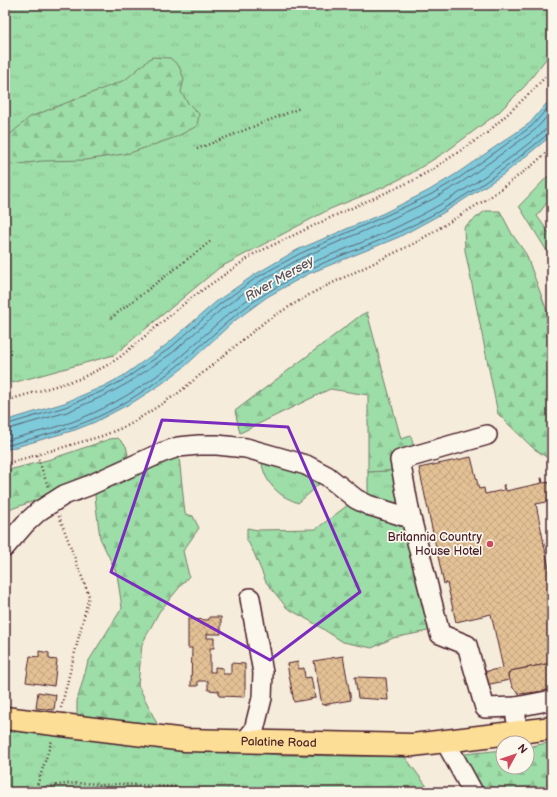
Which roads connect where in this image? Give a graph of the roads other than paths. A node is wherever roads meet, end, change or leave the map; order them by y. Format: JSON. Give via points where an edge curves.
{"nodes":[{"id":1,"x":487,"y":435,"type":"dead end"},
{"id":2,"x":410,"y":514,"type":"junction"},
{"id":3,"x":5,"y":546,"type":"edge"},
{"id":4,"x":250,"y":598,"type":"dead end"},
{"id":5,"x":552,"y":700,"type":"edge"},
{"id":6,"x":516,"y":706,"type":"junction"},
{"id":7,"x":5,"y":718,"type":"edge"},
{"id":8,"x":552,"y":728,"type":"edge"},
{"id":9,"x":516,"y":732,"type":"junction"},
{"id":10,"x":245,"y":741,"type":"junction"},
{"id":11,"x":445,"y":741,"type":"junction"},
{"id":12,"x":474,"y":792,"type":"edge"}],
"edges":[{"from":1,"to":2,"type":"street","via":[[400,460]]},
{"from":2,"to":3,"type":"street","via":[[403,516],[368,505],[356,499],[327,476],[306,465],[246,448],[200,445],[178,447],[161,453],[64,495],[51,494],[39,511]]},
{"from":2,"to":6,"type":"street","via":[[440,634],[467,645],[485,708]]},
{"from":4,"to":10,"type":"street","via":[[263,673],[262,698],[254,730]]},
{"from":5,"to":6,"type":"street"},
{"from":6,"to":9,"type":"street"},
{"from":7,"to":10,"type":"main road","name":"Palatine Road","via":[[185,740]]},
{"from":8,"to":9,"type":"main road","name":"Palatine Road"},
{"from":9,"to":11,"type":"main road","name":"Palatine Road"},
{"from":10,"to":11,"type":"main road","name":"Palatine Road","via":[[413,745]]},
{"from":11,"to":12,"type":"street"}]}
